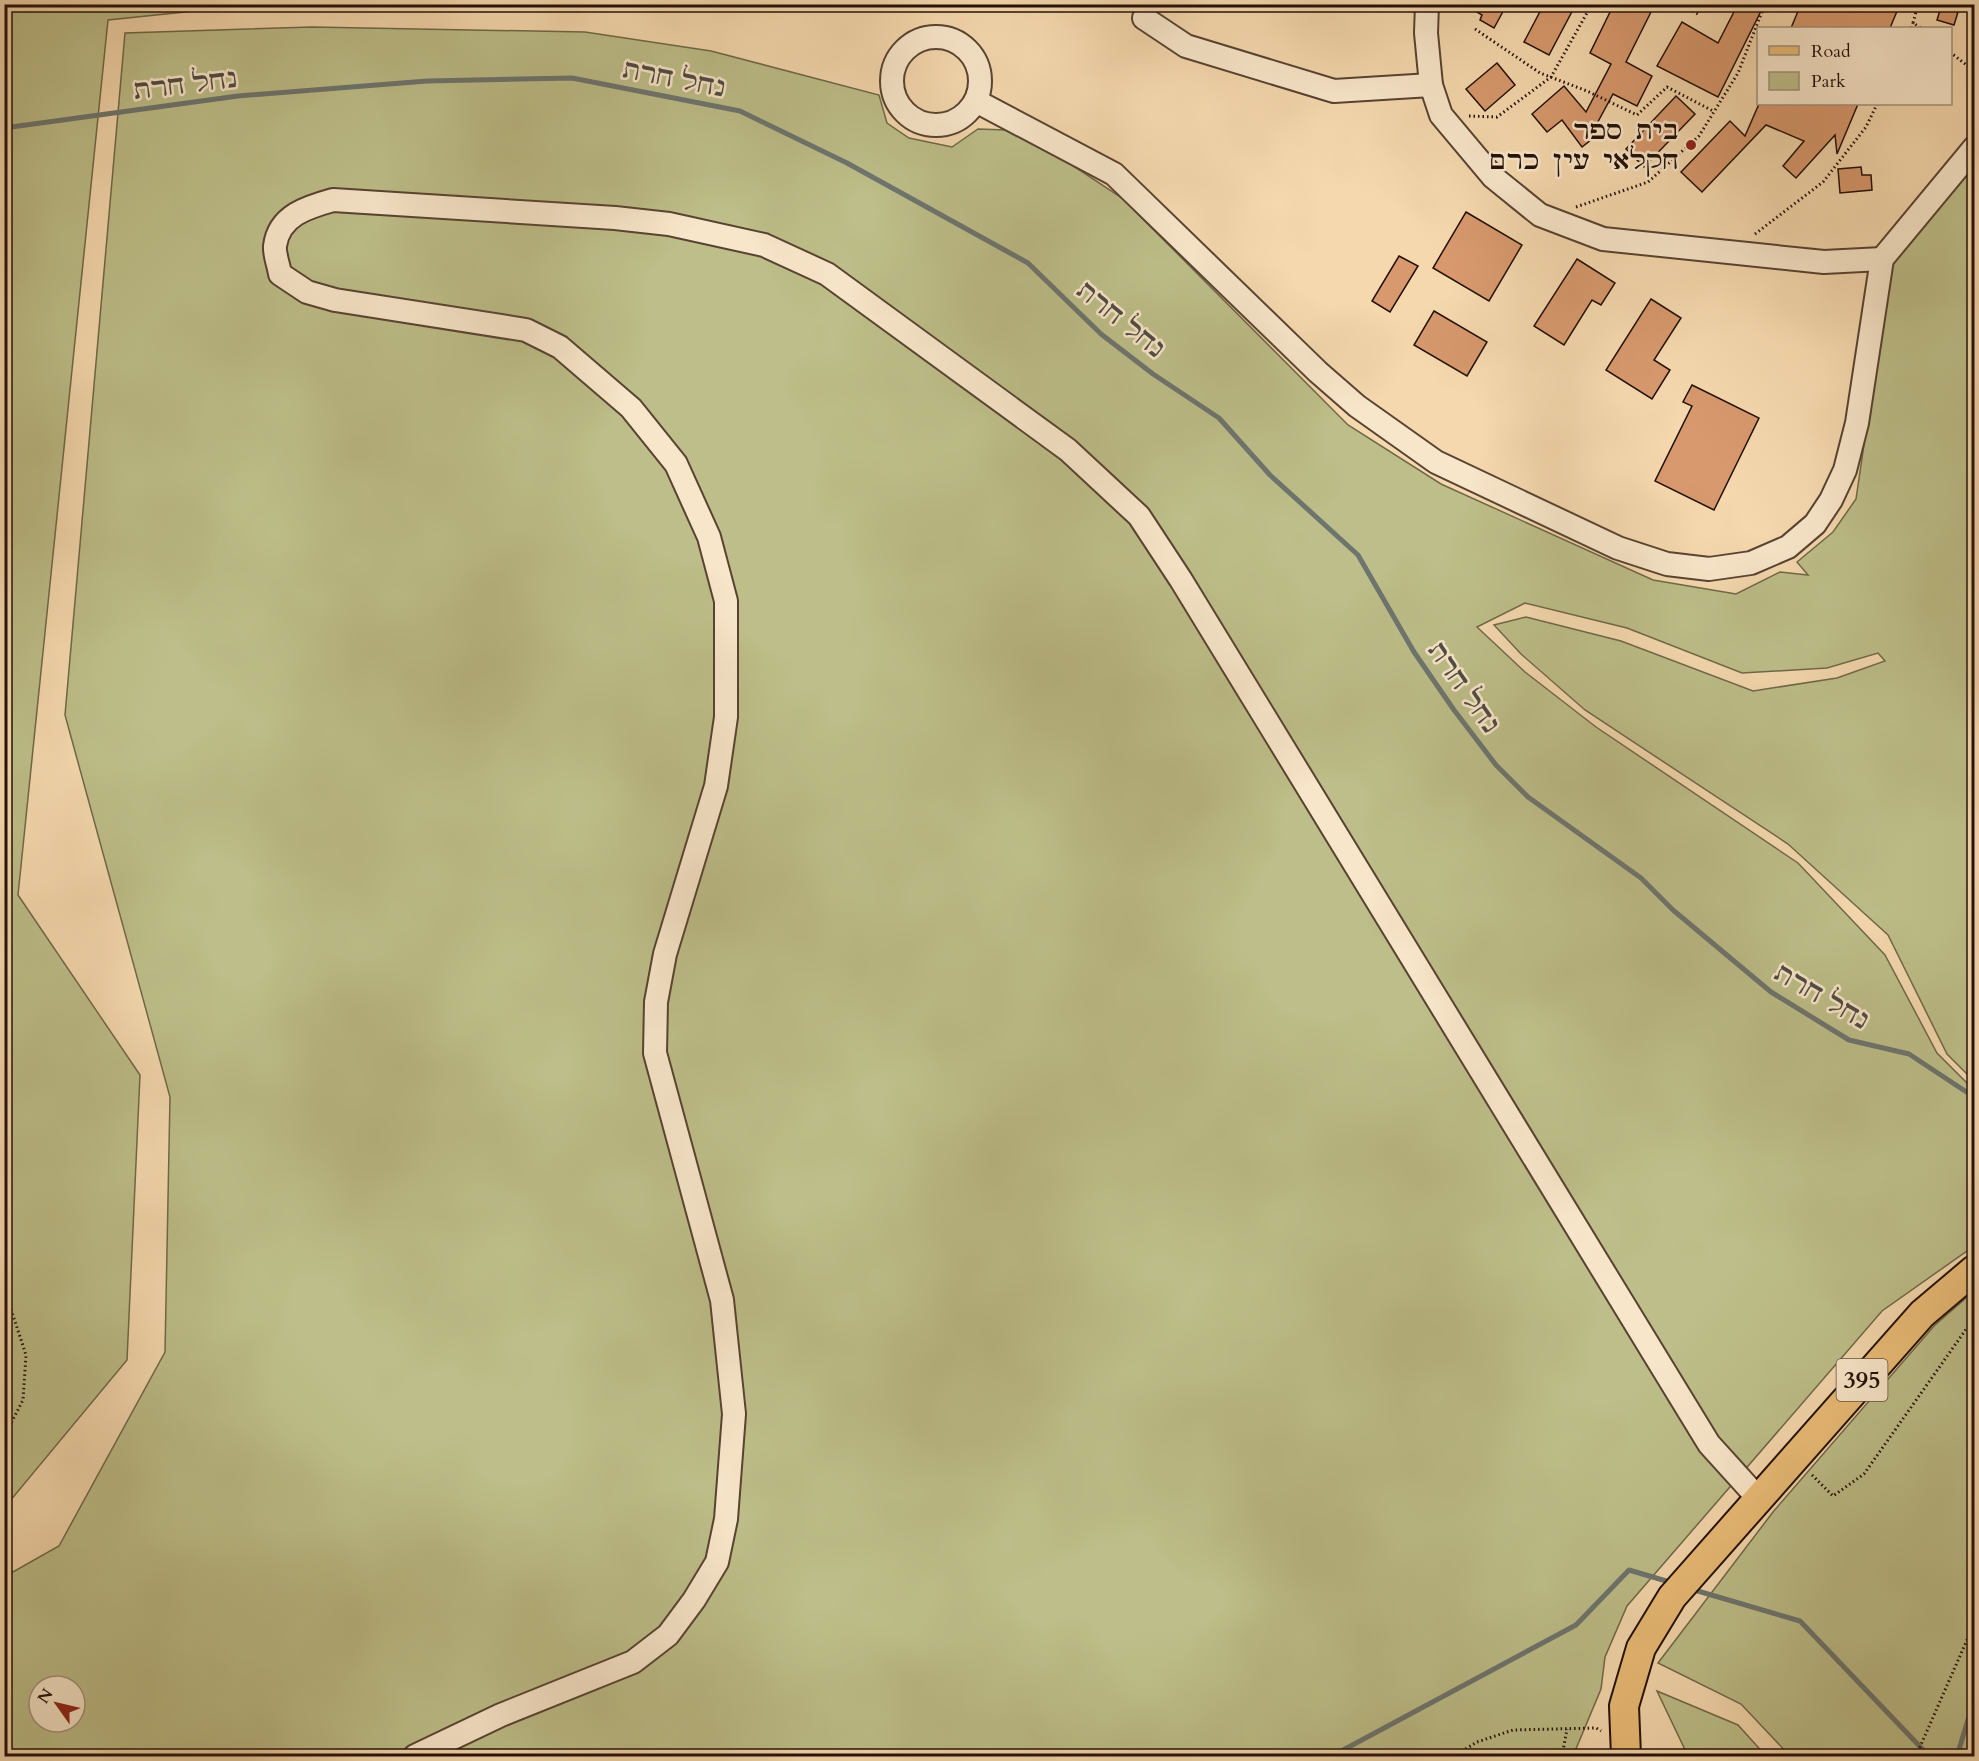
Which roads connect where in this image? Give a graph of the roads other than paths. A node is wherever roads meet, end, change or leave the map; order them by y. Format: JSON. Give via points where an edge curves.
{"nodes":[{"id":1,"x":1426,"y":4,"type":"edge"},
{"id":2,"x":1144,"y":18,"type":"dead end"},
{"id":3,"x":1431,"y":85,"type":"junction"},
{"id":4,"x":976,"y":101,"type":"dead end"},
{"id":5,"x":1974,"y":148,"type":"edge"},
{"id":6,"x":1882,"y":259,"type":"junction"},
{"id":7,"x":1974,"y":1270,"type":"edge"},
{"id":8,"x":1757,"y":1497,"type":"junction"},
{"id":9,"x":415,"y":1756,"type":"edge"},
{"id":10,"x":1626,"y":1756,"type":"edge"}],
"edges":[{"from":1,"to":3,"type":"street"},
{"from":2,"to":3,"type":"street","via":[[1186,46],[1334,90]]},
{"from":3,"to":6,"type":"street","via":[[1441,115],[1493,177],[1540,215],[1603,238],[1824,262]]},
{"from":4,"to":6,"type":"street","via":[[1114,174],[1318,372],[1357,406],[1436,462],[1618,548],[1667,564],[1709,569],[1751,563],[1788,547],[1815,524],[1845,470],[1857,423]]},
{"from":5,"to":6,"type":"street"},
{"from":7,"to":8,"type":"main road","number":"395","via":[[1922,1314]]},
{"from":8,"to":9,"type":"street","via":[[1709,1444],[1139,516],[1068,450],[827,274],[764,245],[669,224],[615,218],[333,200],[301,208],[283,226],[275,247],[280,274],[307,292],[335,300],[526,330],[560,347],[631,408],[676,464],[709,537],[726,601],[726,717],[716,786],[665,954],[656,1002],[654,1053],[722,1300],[734,1414],[726,1519],[717,1562],[668,1635],[633,1662],[501,1715]]},
{"from":8,"to":10,"type":"main road","number":"395","via":[[1672,1597],[1641,1648],[1624,1706]]}]}
